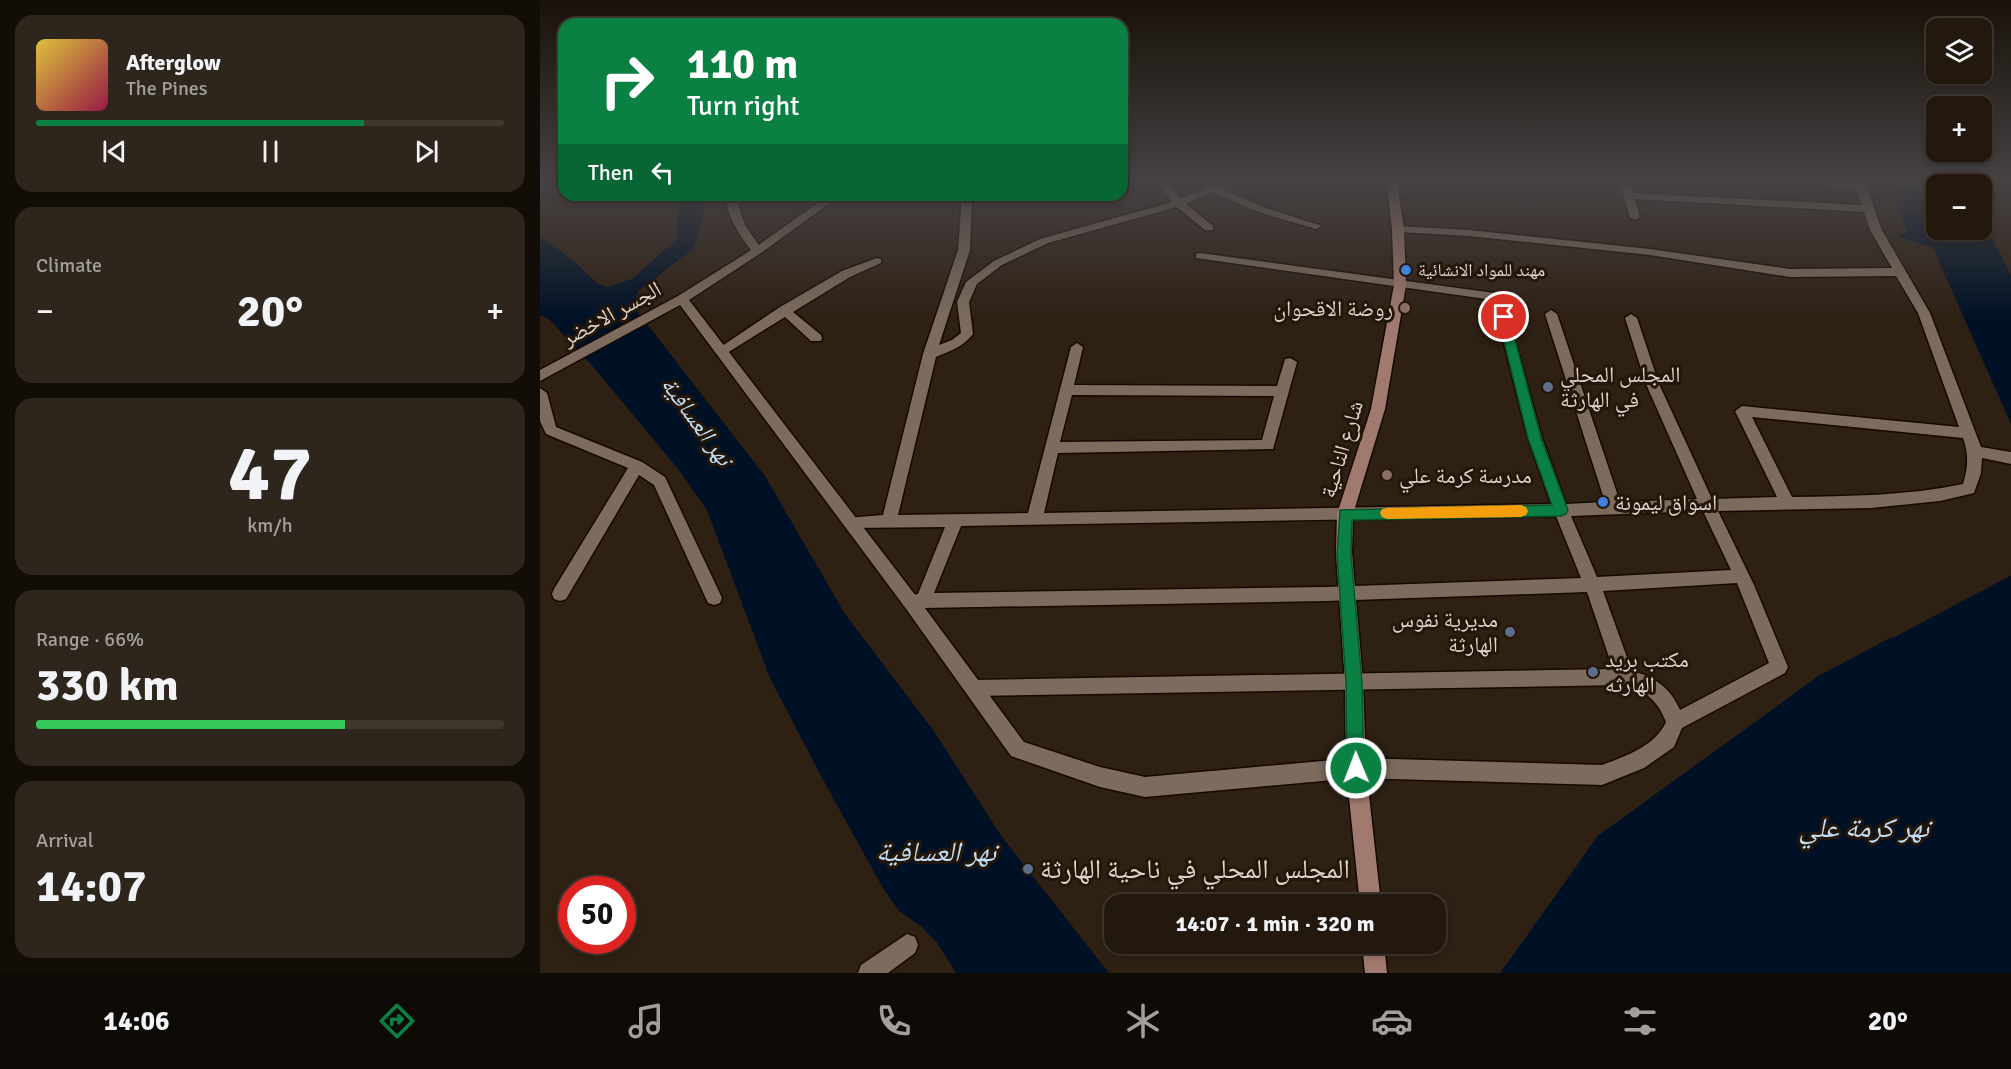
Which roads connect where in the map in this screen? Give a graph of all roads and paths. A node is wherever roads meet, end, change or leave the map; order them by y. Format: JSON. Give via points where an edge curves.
{"nodes":[{"id":1,"x":739,"y":228,"type":"edge"},
{"id":2,"x":789,"y":228,"type":"edge"},
{"id":3,"x":965,"y":228,"type":"edge"},
{"id":4,"x":1083,"y":228,"type":"edge"},
{"id":5,"x":1875,"y":228,"type":"edge"},
{"id":6,"x":1398,"y":229,"type":"joint"},
{"id":7,"x":757,"y":251,"type":"junction"},
{"id":8,"x":1200,"y":256,"type":"dead end"},
{"id":9,"x":877,"y":261,"type":"dead end"},
{"id":10,"x":1902,"y":272,"type":"junction"},
{"id":11,"x":1400,"y":285,"type":"junction"},
{"id":12,"x":682,"y":298,"type":"junction"},
{"id":13,"x":784,"y":310,"type":"junction"},
{"id":14,"x":1551,"y":314,"type":"dead end"},
{"id":15,"x":1631,"y":318,"type":"dead end"},
{"id":16,"x":816,"y":338,"type":"dead end"},
{"id":17,"x":1077,"y":347,"type":"dead end"},
{"id":18,"x":722,"y":351,"type":"junction"},
{"id":19,"x":930,"y":354,"type":"junction"},
{"id":20,"x":1290,"y":362,"type":"dead end"},
{"id":21,"x":540,"y":376,"type":"edge"},
{"id":22,"x":1066,"y":390,"type":"junction"},
{"id":23,"x":1281,"y":391,"type":"junction"},
{"id":24,"x":540,"y":393,"type":"edge"},
{"id":25,"x":1968,"y":433,"type":"junction"},
{"id":26,"x":1052,"y":448,"type":"junction"},
{"id":27,"x":1975,"y":451,"type":"junction"},
{"id":28,"x":2011,"y":458,"type":"edge"},
{"id":29,"x":637,"y":466,"type":"junction"},
{"id":30,"x":1706,"y":505,"type":"junction"},
{"id":31,"x":1788,"y":505,"type":"junction"},
{"id":32,"x":1614,"y":508,"type":"junction"},
{"id":33,"x":1561,"y":510,"type":"junction"},
{"id":34,"x":1345,"y":514,"type":"junction"},
{"id":35,"x":1034,"y":520,"type":"junction"},
{"id":36,"x":889,"y":521,"type":"junction"},
{"id":37,"x":954,"y":521,"type":"junction"},
{"id":38,"x":851,"y":522,"type":"junction"},
{"id":39,"x":1742,"y":576,"type":"junction"},
{"id":40,"x":1593,"y":586,"type":"junction"},
{"id":41,"x":560,"y":594,"type":"dead end"},
{"id":42,"x":1346,"y":594,"type":"junction"},
{"id":43,"x":714,"y":598,"type":"dead end"},
{"id":44,"x":917,"y":601,"type":"junction"},
{"id":45,"x":1625,"y":677,"type":"junction"},
{"id":46,"x":1354,"y":682,"type":"junction"},
{"id":47,"x":973,"y":688,"type":"junction"},
{"id":48,"x":1675,"y":722,"type":"junction"},
{"id":49,"x":1356,"y":768,"type":"junction"},
{"id":50,"x":1369,"y":894,"type":"edge"},
{"id":51,"x":907,"y":945,"type":"dead end"},
{"id":52,"x":1374,"y":954,"type":"edge"},
{"id":53,"x":870,"y":973,"type":"edge"},
{"id":54,"x":1376,"y":973,"type":"edge"}],
"edges":[{"from":1,"to":7,"type":"street"},
{"from":2,"to":7,"type":"street","name":"الجسر الاخضر"},
{"from":3,"to":19,"type":"street","via":[[964,250]]},
{"from":4,"to":19,"type":"street","via":[[998,263],[972,282],[963,302],[967,334],[957,344]]},
{"from":5,"to":10,"type":"street"},
{"from":6,"to":10,"type":"street","via":[[1650,252],[1790,273]]},
{"from":6,"to":11,"type":"main road","name":"شارع الناحية"},
{"from":7,"to":12,"type":"street","name":"الجسر الاخضر"},
{"from":8,"to":11,"type":"street"},
{"from":9,"to":13,"type":"street"},
{"from":10,"to":25,"type":"street","via":[[1924,313]]},
{"from":11,"to":33,"type":"street","via":[[1498,297],[1535,438]]},
{"from":11,"to":34,"type":"main road","name":"شارع الناحية","via":[[1378,410]]},
{"from":12,"to":18,"type":"street"},
{"from":12,"to":21,"type":"street","name":"الجسر الاخضر"},
{"from":13,"to":16,"type":"street"},
{"from":13,"to":18,"type":"street"},
{"from":14,"to":32,"type":"street"},
{"from":15,"to":30,"type":"street","via":[[1643,363]]},
{"from":17,"to":22,"type":"street"},
{"from":18,"to":38,"type":"street"},
{"from":19,"to":36,"type":"street"},
{"from":20,"to":23,"type":"street"},
{"from":22,"to":23,"type":"street"},
{"from":22,"to":26,"type":"street"},
{"from":23,"to":26,"type":"street","via":[[1268,445]]},
{"from":24,"to":29,"type":"street","via":[[551,430]]},
{"from":25,"to":27,"type":"street"},
{"from":25,"to":31,"type":"street","via":[[1742,411]]},
{"from":26,"to":35,"type":"street"},
{"from":27,"to":28,"type":"street"},
{"from":27,"to":31,"type":"street","via":[[1969,489],[1871,502]]},
{"from":29,"to":41,"type":"street"},
{"from":29,"to":43,"type":"street","via":[[660,481]]},
{"from":30,"to":31,"type":"street"},
{"from":30,"to":32,"type":"street"},
{"from":30,"to":39,"type":"street"},
{"from":32,"to":33,"type":"street"},
{"from":33,"to":34,"type":"street"},
{"from":33,"to":40,"type":"street"},
{"from":34,"to":35,"type":"street"},
{"from":34,"to":42,"type":"main road","name":"شارع الناحية"},
{"from":35,"to":37,"type":"street"},
{"from":36,"to":37,"type":"street"},
{"from":36,"to":38,"type":"street"},
{"from":37,"to":44,"type":"street"},
{"from":38,"to":44,"type":"street"},
{"from":39,"to":40,"type":"street"},
{"from":39,"to":48,"type":"street","via":[[1779,668]]},
{"from":40,"to":42,"type":"street"},
{"from":40,"to":45,"type":"street"},
{"from":42,"to":44,"type":"street"},
{"from":42,"to":46,"type":"main road","name":"شارع الناحية"},
{"from":44,"to":47,"type":"street"},
{"from":45,"to":46,"type":"street"},
{"from":45,"to":48,"type":"street","via":[[1643,682],[1669,701]]},
{"from":46,"to":47,"type":"street"},
{"from":46,"to":49,"type":"main road","name":"شارع الناحية"},
{"from":47,"to":49,"type":"street","via":[[1018,748],[1100,777],[1144,787]]},
{"from":48,"to":49,"type":"street","via":[[1667,741],[1637,761],[1602,775]]},
{"from":49,"to":50,"type":"main road","name":"شارع الناحية"},
{"from":51,"to":53,"type":"street"},
{"from":52,"to":54,"type":"main road"}]}
